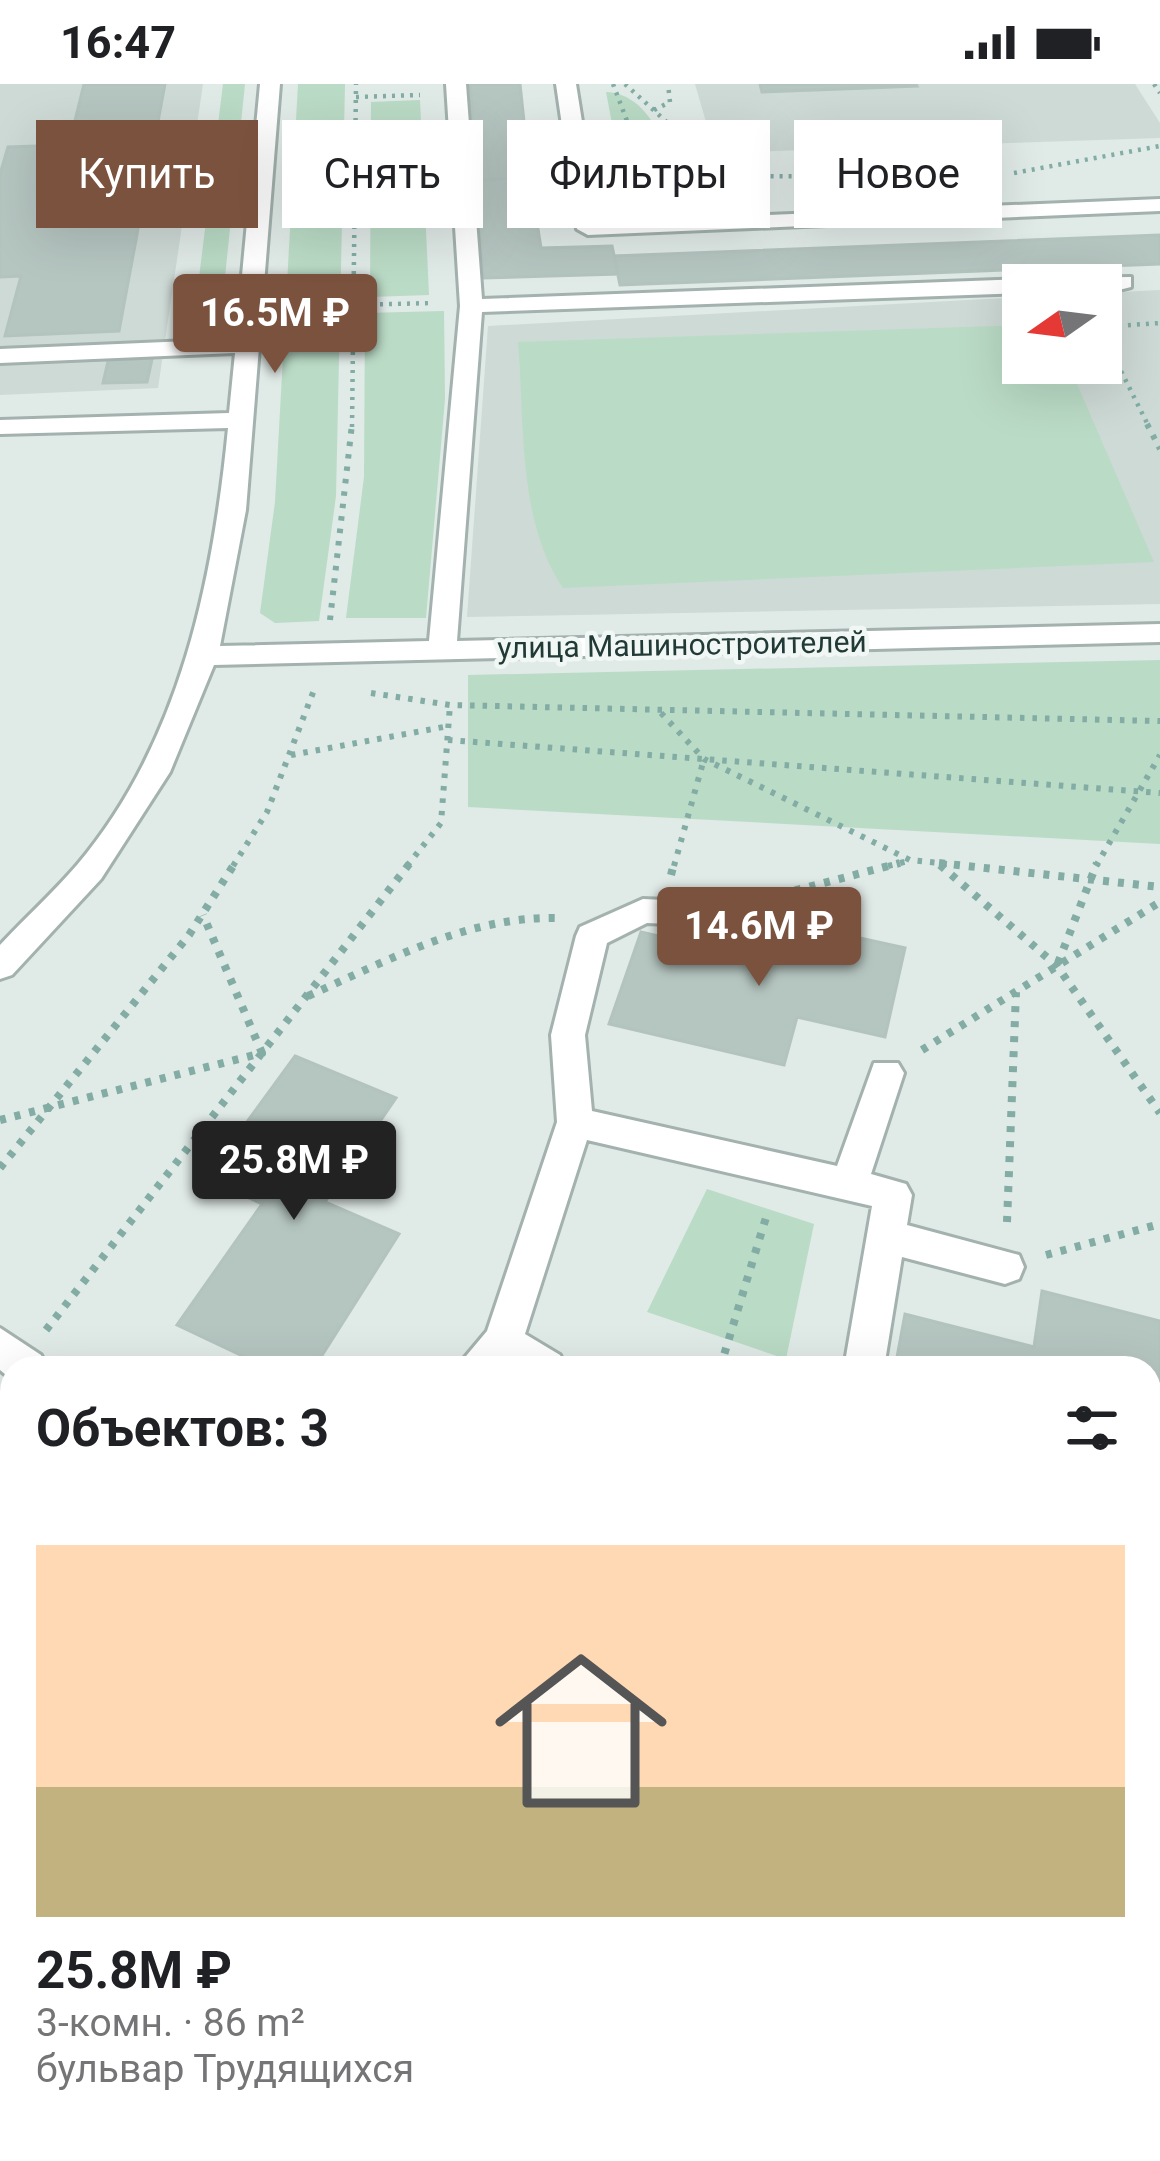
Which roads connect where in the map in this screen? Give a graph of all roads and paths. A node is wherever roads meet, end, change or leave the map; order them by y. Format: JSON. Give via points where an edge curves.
{"nodes":[{"id":1,"x":270,"y":84,"type":"edge"},
{"id":2,"x":356,"y":84,"type":"edge"},
{"id":3,"x":566,"y":84,"type":"edge"},
{"id":4,"x":613,"y":84,"type":"edge"},
{"id":5,"x":625,"y":84,"type":"edge"},
{"id":6,"x":668,"y":84,"type":"edge"},
{"id":7,"x":1154,"y":84,"type":"edge"},
{"id":8,"x":456,"y":89,"type":"edge"},
{"id":9,"x":1160,"y":93,"type":"edge"},
{"id":10,"x":356,"y":97,"type":"junction"},
{"id":11,"x":654,"y":110,"type":"junction"},
{"id":12,"x":571,"y":120,"type":"edge"},
{"id":13,"x":625,"y":120,"type":"edge"},
{"id":14,"x":665,"y":120,"type":"edge"},
{"id":15,"x":1160,"y":146,"type":"edge"},
{"id":16,"x":1002,"y":176,"type":"edge"},
{"id":17,"x":1160,"y":205,"type":"edge"},
{"id":18,"x":1002,"y":212,"type":"edge"},
{"id":19,"x":1002,"y":287,"type":"edge"},
{"id":20,"x":471,"y":304,"type":"junction"},
{"id":21,"x":353,"y":305,"type":"junction"},
{"id":22,"x":1160,"y":323,"type":"edge"},
{"id":23,"x":1122,"y":327,"type":"edge"},
{"id":24,"x":248,"y":345,"type":"junction"},
{"id":25,"x":0,"y":356,"type":"edge"},
{"id":26,"x":1122,"y":372,"type":"edge"},
{"id":27,"x":241,"y":421,"type":"junction"},
{"id":28,"x":0,"y":427,"type":"edge"},
{"id":29,"x":1160,"y":449,"type":"edge"},
{"id":30,"x":328,"y":627,"type":"dead end"},
{"id":31,"x":1160,"y":633,"type":"edge"},
{"id":32,"x":442,"y":651,"type":"junction"},
{"id":33,"x":204,"y":656,"type":"junction"},
{"id":34,"x":316,"y":684,"type":"dead end"},
{"id":35,"x":361,"y":691,"type":"dead end"},
{"id":36,"x":450,"y":705,"type":"junction"},
{"id":37,"x":659,"y":711,"type":"junction"},
{"id":38,"x":1160,"y":721,"type":"edge"},
{"id":39,"x":448,"y":726,"type":"junction"},
{"id":40,"x":448,"y":740,"type":"junction"},
{"id":41,"x":290,"y":754,"type":"junction"},
{"id":42,"x":1160,"y":755,"type":"edge"},
{"id":43,"x":704,"y":759,"type":"junction"},
{"id":44,"x":1133,"y":791,"type":"junction"},
{"id":45,"x":1160,"y":793,"type":"edge"},
{"id":46,"x":910,"y":860,"type":"junction"},
{"id":47,"x":938,"y":864,"type":"junction"},
{"id":48,"x":1087,"y":882,"type":"junction"},
{"id":49,"x":1160,"y":887,"type":"edge"},
{"id":50,"x":1160,"y":902,"type":"edge"},
{"id":51,"x":661,"y":911,"type":"junction"},
{"id":52,"x":202,"y":914,"type":"junction"},
{"id":53,"x":731,"y":915,"type":"joint"},
{"id":54,"x":616,"y":924,"type":"junction"},
{"id":55,"x":0,"y":965,"type":"edge"},
{"id":56,"x":1057,"y":966,"type":"junction"},
{"id":57,"x":1016,"y":992,"type":"junction"},
{"id":58,"x":304,"y":998,"type":"junction"},
{"id":59,"x":262,"y":1052,"type":"junction"},
{"id":60,"x":886,"y":1072,"type":"joint"},
{"id":61,"x":54,"y":1106,"type":"junction"},
{"id":62,"x":1160,"y":1113,"type":"edge"},
{"id":63,"x":0,"y":1120,"type":"edge"},
{"id":64,"x":575,"y":1122,"type":"junction"},
{"id":65,"x":4,"y":1157,"type":"edge"},
{"id":66,"x":0,"y":1168,"type":"edge"},
{"id":67,"x":782,"y":1170,"type":"junction"},
{"id":68,"x":849,"y":1185,"type":"junction"},
{"id":69,"x":1160,"y":1224,"type":"edge"},
{"id":70,"x":886,"y":1237,"type":"junction"},
{"id":71,"x":1005,"y":1267,"type":"junction"},
{"id":72,"x":489,"y":1355,"type":"edge"},
{"id":73,"x":18,"y":1356,"type":"edge"},
{"id":74,"x":724,"y":1356,"type":"edge"},
{"id":75,"x":866,"y":1356,"type":"edge"}],
"edges":[{"from":1,"to":24,"type":"street"},
{"from":2,"to":10,"type":"path"},
{"from":3,"to":12,"type":"street"},
{"from":4,"to":13,"type":"path"},
{"from":5,"to":11,"type":"path"},
{"from":6,"to":11,"type":"path","via":[[670,102]]},
{"from":7,"to":9,"type":"path"},
{"from":8,"to":10,"type":"path"},
{"from":8,"to":20,"type":"street"},
{"from":10,"to":21,"type":"path"},
{"from":11,"to":14,"type":"path"},
{"from":15,"to":16,"type":"path"},
{"from":17,"to":18,"type":"street"},
{"from":19,"to":20,"type":"street"},
{"from":20,"to":21,"type":"path"},
{"from":20,"to":32,"type":"street"},
{"from":21,"to":30,"type":"path","via":[[351,465]]},
{"from":22,"to":23,"type":"path"},
{"from":24,"to":25,"type":"street"},
{"from":24,"to":27,"type":"street"},
{"from":26,"to":29,"type":"path"},
{"from":27,"to":28,"type":"street"},
{"from":27,"to":33,"type":"street"},
{"from":31,"to":32,"type":"street","name":"улица Машиностроителей"},
{"from":32,"to":33,"type":"street","name":"улица Машиностроителей"},
{"from":33,"to":55,"type":"street","via":[[155,772],[89,872]]},
{"from":34,"to":41,"type":"path"},
{"from":35,"to":36,"type":"path"},
{"from":36,"to":37,"type":"path"},
{"from":36,"to":39,"type":"path"},
{"from":37,"to":38,"type":"path"},
{"from":37,"to":43,"type":"path"},
{"from":39,"to":40,"type":"path"},
{"from":39,"to":41,"type":"path"},
{"from":40,"to":43,"type":"path"},
{"from":40,"to":58,"type":"path","via":[[441,823]]},
{"from":41,"to":52,"type":"path","via":[[267,812]]},
{"from":42,"to":44,"type":"path"},
{"from":43,"to":44,"type":"path"},
{"from":43,"to":46,"type":"path"},
{"from":43,"to":51,"type":"path"},
{"from":44,"to":45,"type":"path"},
{"from":44,"to":48,"type":"path"},
{"from":46,"to":47,"type":"path"},
{"from":46,"to":53,"type":"path","via":[[767,897]]},
{"from":47,"to":48,"type":"path"},
{"from":47,"to":56,"type":"path"},
{"from":48,"to":49,"type":"path"},
{"from":48,"to":56,"type":"path"},
{"from":50,"to":56,"type":"path"},
{"from":51,"to":53,"type":"street"},
{"from":51,"to":54,"type":"street"},
{"from":52,"to":59,"type":"path"},
{"from":52,"to":61,"type":"path"},
{"from":54,"to":58,"type":"path","via":[[535,916],[440,939]]},
{"from":54,"to":64,"type":"street","via":[[592,936],[568,1035]]},
{"from":56,"to":57,"type":"path"},
{"from":56,"to":62,"type":"path"},
{"from":57,"to":60,"type":"path"},
{"from":57,"to":71,"type":"path"},
{"from":58,"to":59,"type":"path"},
{"from":59,"to":61,"type":"path"},
{"from":59,"to":73,"type":"path"},
{"from":60,"to":68,"type":"street"},
{"from":61,"to":63,"type":"path"},
{"from":61,"to":65,"type":"path"},
{"from":64,"to":67,"type":"street"},
{"from":64,"to":72,"type":"street"},
{"from":65,"to":66,"type":"path"},
{"from":67,"to":68,"type":"street"},
{"from":67,"to":74,"type":"path"},
{"from":68,"to":70,"type":"street","via":[[893,1196]]},
{"from":69,"to":71,"type":"path"},
{"from":70,"to":71,"type":"street"},
{"from":70,"to":75,"type":"street"}]}
